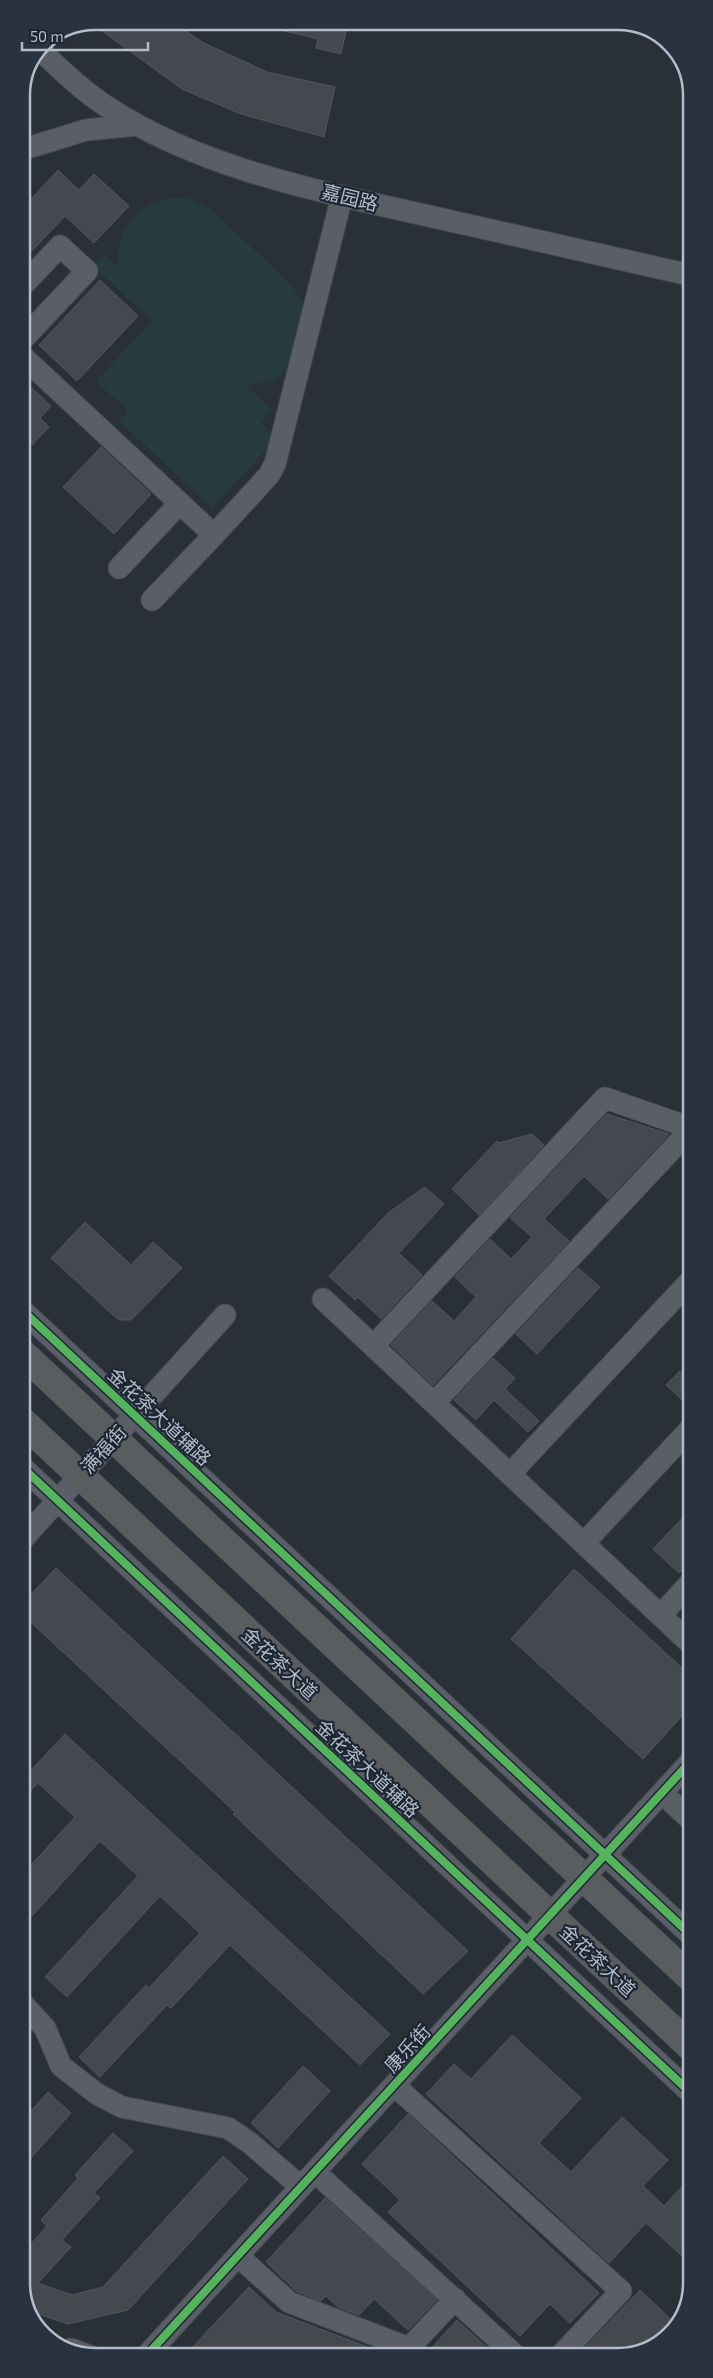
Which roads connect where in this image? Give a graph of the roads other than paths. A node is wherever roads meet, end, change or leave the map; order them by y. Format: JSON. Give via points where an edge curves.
{"nodes":[{"id":1,"x":45,"y":54,"type":"edge"},
{"id":2,"x":136,"y":125,"type":"junction"},
{"id":3,"x":30,"y":147,"type":"edge"},
{"id":4,"x":342,"y":196,"type":"junction"},
{"id":5,"x":683,"y":273,"type":"edge"},
{"id":6,"x":30,"y":275,"type":"edge"},
{"id":7,"x":30,"y":331,"type":"edge"},
{"id":8,"x":30,"y":363,"type":"edge"},
{"id":9,"x":180,"y":503,"type":"junction"},
{"id":10,"x":214,"y":534,"type":"junction"},
{"id":11,"x":119,"y":568,"type":"dead end"},
{"id":12,"x":152,"y":600,"type":"dead end"},
{"id":13,"x":683,"y":1126,"type":"edge"},
{"id":14,"x":683,"y":1138,"type":"edge"},
{"id":15,"x":683,"y":1289,"type":"edge"},
{"id":16,"x":323,"y":1299,"type":"dead end"},
{"id":17,"x":225,"y":1315,"type":"dead end"},
{"id":18,"x":30,"y":1317,"type":"edge"},
{"id":19,"x":373,"y":1346,"type":"junction"},
{"id":20,"x":30,"y":1360,"type":"edge"},
{"id":21,"x":434,"y":1403,"type":"junction"},
{"id":22,"x":135,"y":1415,"type":"junction"},
{"id":23,"x":30,"y":1428,"type":"edge"},
{"id":24,"x":683,"y":1437,"type":"edge"},
{"id":25,"x":113,"y":1438,"type":"junction"},
{"id":26,"x":30,"y":1474,"type":"edge"},
{"id":27,"x":510,"y":1474,"type":"junction"},
{"id":28,"x":80,"y":1475,"type":"junction"},
{"id":29,"x":58,"y":1500,"type":"junction"},
{"id":30,"x":30,"y":1531,"type":"edge"},
{"id":31,"x":584,"y":1543,"type":"junction"},
{"id":32,"x":683,"y":1591,"type":"edge"},
{"id":33,"x":661,"y":1615,"type":"junction"},
{"id":34,"x":683,"y":1636,"type":"edge"},
{"id":35,"x":683,"y":1770,"type":"edge"},
{"id":36,"x":662,"y":1793,"type":"junction"},
{"id":37,"x":683,"y":1813,"type":"edge"},
{"id":38,"x":605,"y":1856,"type":"junction"},
{"id":39,"x":584,"y":1879,"type":"junction"},
{"id":40,"x":550,"y":1916,"type":"junction"},
{"id":41,"x":683,"y":1928,"type":"edge"},
{"id":42,"x":528,"y":1940,"type":"junction"},
{"id":43,"x":683,"y":1972,"type":"edge"},
{"id":44,"x":30,"y":2012,"type":"edge"},
{"id":45,"x":683,"y":2040,"type":"edge"},
{"id":46,"x":394,"y":2086,"type":"junction"},
{"id":47,"x":683,"y":2086,"type":"edge"},
{"id":48,"x":308,"y":2180,"type":"junction"},
{"id":49,"x":238,"y":2256,"type":"junction"},
{"id":50,"x":454,"y":2299,"type":"junction"},
{"id":51,"x":153,"y":2348,"type":"edge"},
{"id":52,"x":507,"y":2348,"type":"edge"},
{"id":53,"x":568,"y":2348,"type":"edge"}],
"edges":[{"from":1,"to":2,"type":"street","name":"嘉园路","via":[[80,86]]},
{"from":2,"to":3,"type":"street","via":[[86,130]]},
{"from":2,"to":4,"type":"street","name":"嘉园路","via":[[223,163]]},
{"from":4,"to":5,"type":"street","name":"嘉园路"},
{"from":4,"to":10,"type":"street","via":[[275,464],[269,475]]},
{"from":6,"to":7,"type":"street","via":[[60,246],[87,271]]},
{"from":8,"to":9,"type":"street"},
{"from":9,"to":10,"type":"street"},
{"from":9,"to":11,"type":"street"},
{"from":10,"to":12,"type":"street"},
{"from":13,"to":19,"type":"street","via":[[605,1098]]},
{"from":14,"to":21,"type":"street"},
{"from":15,"to":27,"type":"street"},
{"from":16,"to":19,"type":"street"},
{"from":17,"to":22,"type":"street","name":"满福街"},
{"from":18,"to":22,"type":"street","name":"金花茶大道辅路"},
{"from":19,"to":21,"type":"street"},
{"from":20,"to":25,"type":"highway"},
{"from":21,"to":27,"type":"street"},
{"from":22,"to":25,"type":"street","name":"满福街"},
{"from":22,"to":38,"type":"street","name":"金花茶大道辅路"},
{"from":23,"to":28,"type":"highway","name":"金花茶大道"},
{"from":24,"to":31,"type":"street"},
{"from":25,"to":28,"type":"street","name":"满福街"},
{"from":25,"to":39,"type":"highway"},
{"from":26,"to":29,"type":"street","name":"金花茶大道辅路"},
{"from":27,"to":31,"type":"street"},
{"from":28,"to":29,"type":"street","name":"满福街"},
{"from":28,"to":40,"type":"highway","name":"金花茶大道"},
{"from":29,"to":30,"type":"street","name":"满福街"},
{"from":29,"to":42,"type":"street","name":"金花茶大道辅路"},
{"from":31,"to":33,"type":"street"},
{"from":32,"to":33,"type":"street"},
{"from":33,"to":34,"type":"street"},
{"from":35,"to":36,"type":"street","name":"康乐街"},
{"from":36,"to":37,"type":"street"},
{"from":36,"to":38,"type":"street","name":"康乐街"},
{"from":38,"to":39,"type":"street","name":"康乐街"},
{"from":38,"to":41,"type":"street","name":"金花茶大道辅路"},
{"from":39,"to":40,"type":"street","name":"康乐街"},
{"from":39,"to":43,"type":"highway"},
{"from":40,"to":42,"type":"street","name":"康乐街"},
{"from":40,"to":45,"type":"highway","name":"金花茶大道"},
{"from":42,"to":46,"type":"street","name":"康乐街"},
{"from":42,"to":47,"type":"street","name":"金花茶大道辅路"},
{"from":44,"to":48,"type":"street","via":[[45,2028],[61,2066],[97,2094],[122,2107],[228,2128]]},
{"from":46,"to":48,"type":"street","name":"康乐街"},
{"from":46,"to":53,"type":"street","via":[[621,2291]]},
{"from":48,"to":49,"type":"street","name":"康乐街"},
{"from":48,"to":50,"type":"street"},
{"from":49,"to":50,"type":"street","via":[[289,2302],[409,2348]]},
{"from":49,"to":51,"type":"street","name":"康乐街"},
{"from":50,"to":52,"type":"street"}]}
